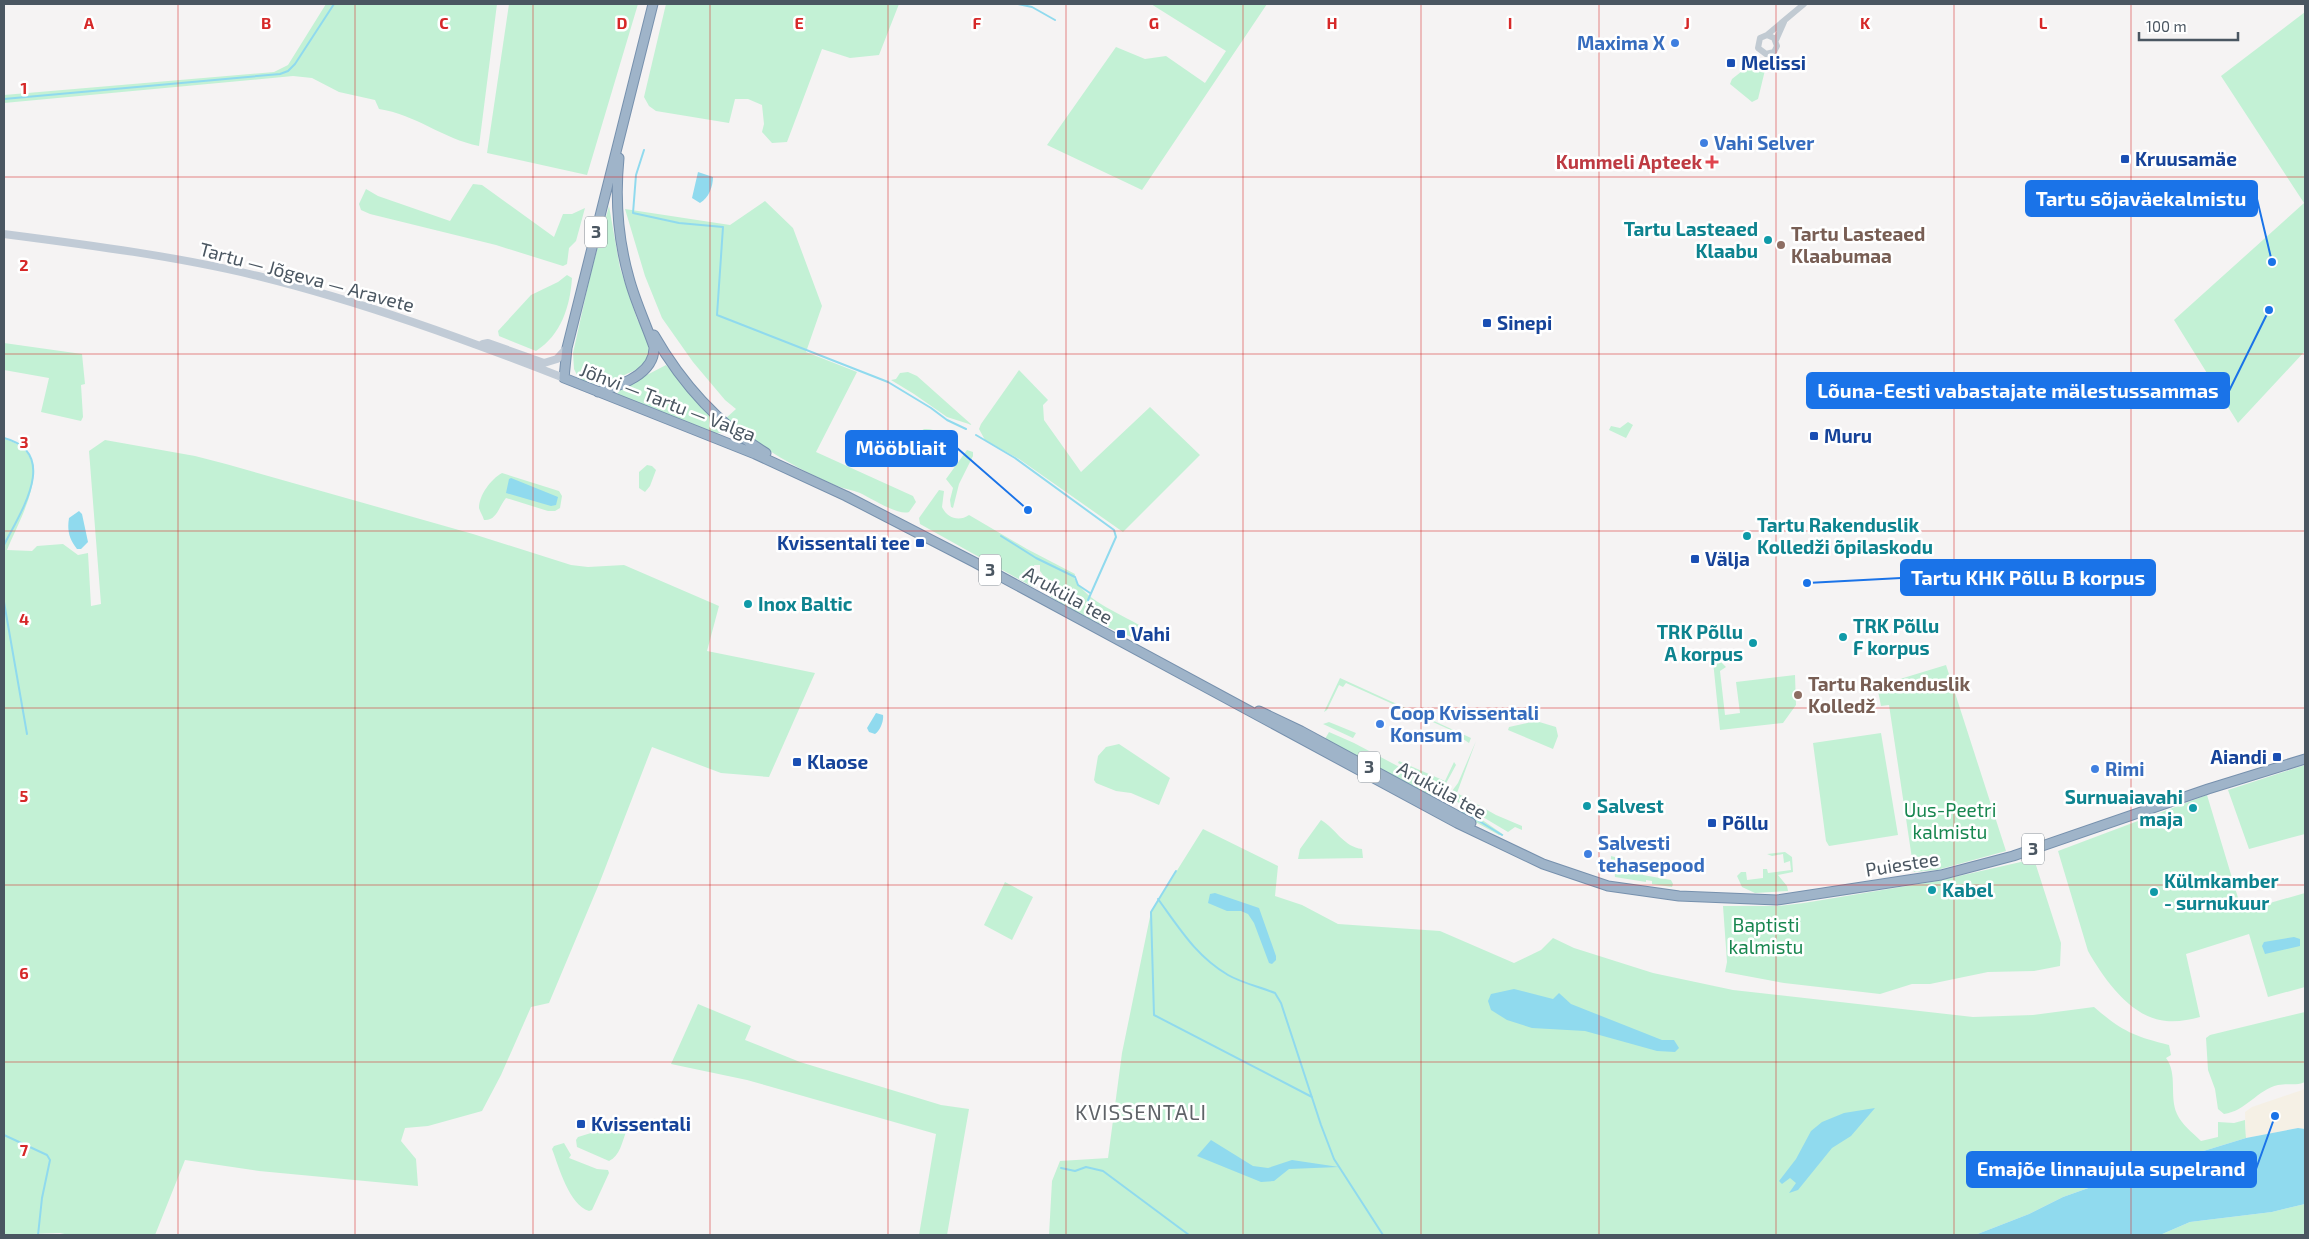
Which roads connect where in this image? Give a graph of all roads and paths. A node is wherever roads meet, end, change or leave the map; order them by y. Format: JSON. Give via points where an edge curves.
{"nodes":[{"id":1,"x":653,"y":4,"type":"edge"},
{"id":2,"x":1804,"y":4,"type":"edge"},
{"id":3,"x":1786,"y":19,"type":"junction"},
{"id":4,"x":1768,"y":35,"type":"junction"},
{"id":5,"x":1776,"y":40,"type":"junction"},
{"id":6,"x":625,"y":116,"type":"junction"},
{"id":7,"x":4,"y":234,"type":"edge"},
{"id":8,"x":637,"y":304,"type":"junction"},
{"id":9,"x":476,"y":344,"type":"junction"},
{"id":10,"x":567,"y":348,"type":"junction"},
{"id":11,"x":564,"y":378,"type":"junction"},
{"id":12,"x":598,"y":392,"type":"junction"},
{"id":13,"x":809,"y":479,"type":"junction"},
{"id":14,"x":890,"y":519,"type":"joint"},
{"id":15,"x":2305,"y":759,"type":"edge"},
{"id":16,"x":1726,"y":898,"type":"joint"}],
"edges":[{"from":1,"to":6,"type":"highway","name":"Jõhvi — Tartu — Valga","number":"3"},
{"from":2,"to":3,"type":"street"},
{"from":3,"to":4,"type":"street"},
{"from":3,"to":5,"type":"street"},
{"from":4,"to":5,"type":"street"},
{"from":4,"to":5,"type":"street","via":[[1759,40],[1761,52],[1774,52]]},
{"from":6,"to":8,"type":"highway","via":[[617,203],[628,276]]},
{"from":6,"to":10,"type":"highway","name":"Jõhvi — Tartu — Valga","number":"3"},
{"from":7,"to":9,"type":"main road","name":"Tartu — Jõgeva — Aravete","via":[[170,258],[258,276],[401,317]]},
{"from":8,"to":12,"type":"highway","via":[[654,347],[654,355],[644,371]]},
{"from":8,"to":13,"type":"highway","via":[[670,362],[711,410],[758,448]]},
{"from":9,"to":10,"type":"main road","via":[[488,343],[544,364],[557,359]]},
{"from":9,"to":11,"type":"main road","name":"Tartu — Jõgeva — Aravete"},
{"from":10,"to":11,"type":"highway","name":"Jõhvi — Tartu — Valga","number":"3"},
{"from":11,"to":12,"type":"highway","name":"Jõhvi — Tartu — Valga","number":"3"},
{"from":12,"to":13,"type":"highway","name":"Jõhvi — Tartu — Valga","number":"3","via":[[755,454]]},
{"from":13,"to":14,"type":"highway","name":"Jõhvi — Tartu — Valga","number":"3"},
{"from":14,"to":16,"type":"highway","name":"Aruküla tee","number":"3","via":[[1457,823],[1543,864],[1608,886],[1679,896]]},
{"from":15,"to":16,"type":"highway","name":"Puiestee","number":"3","via":[[2013,856],[1941,875],[1777,900]]}]}
